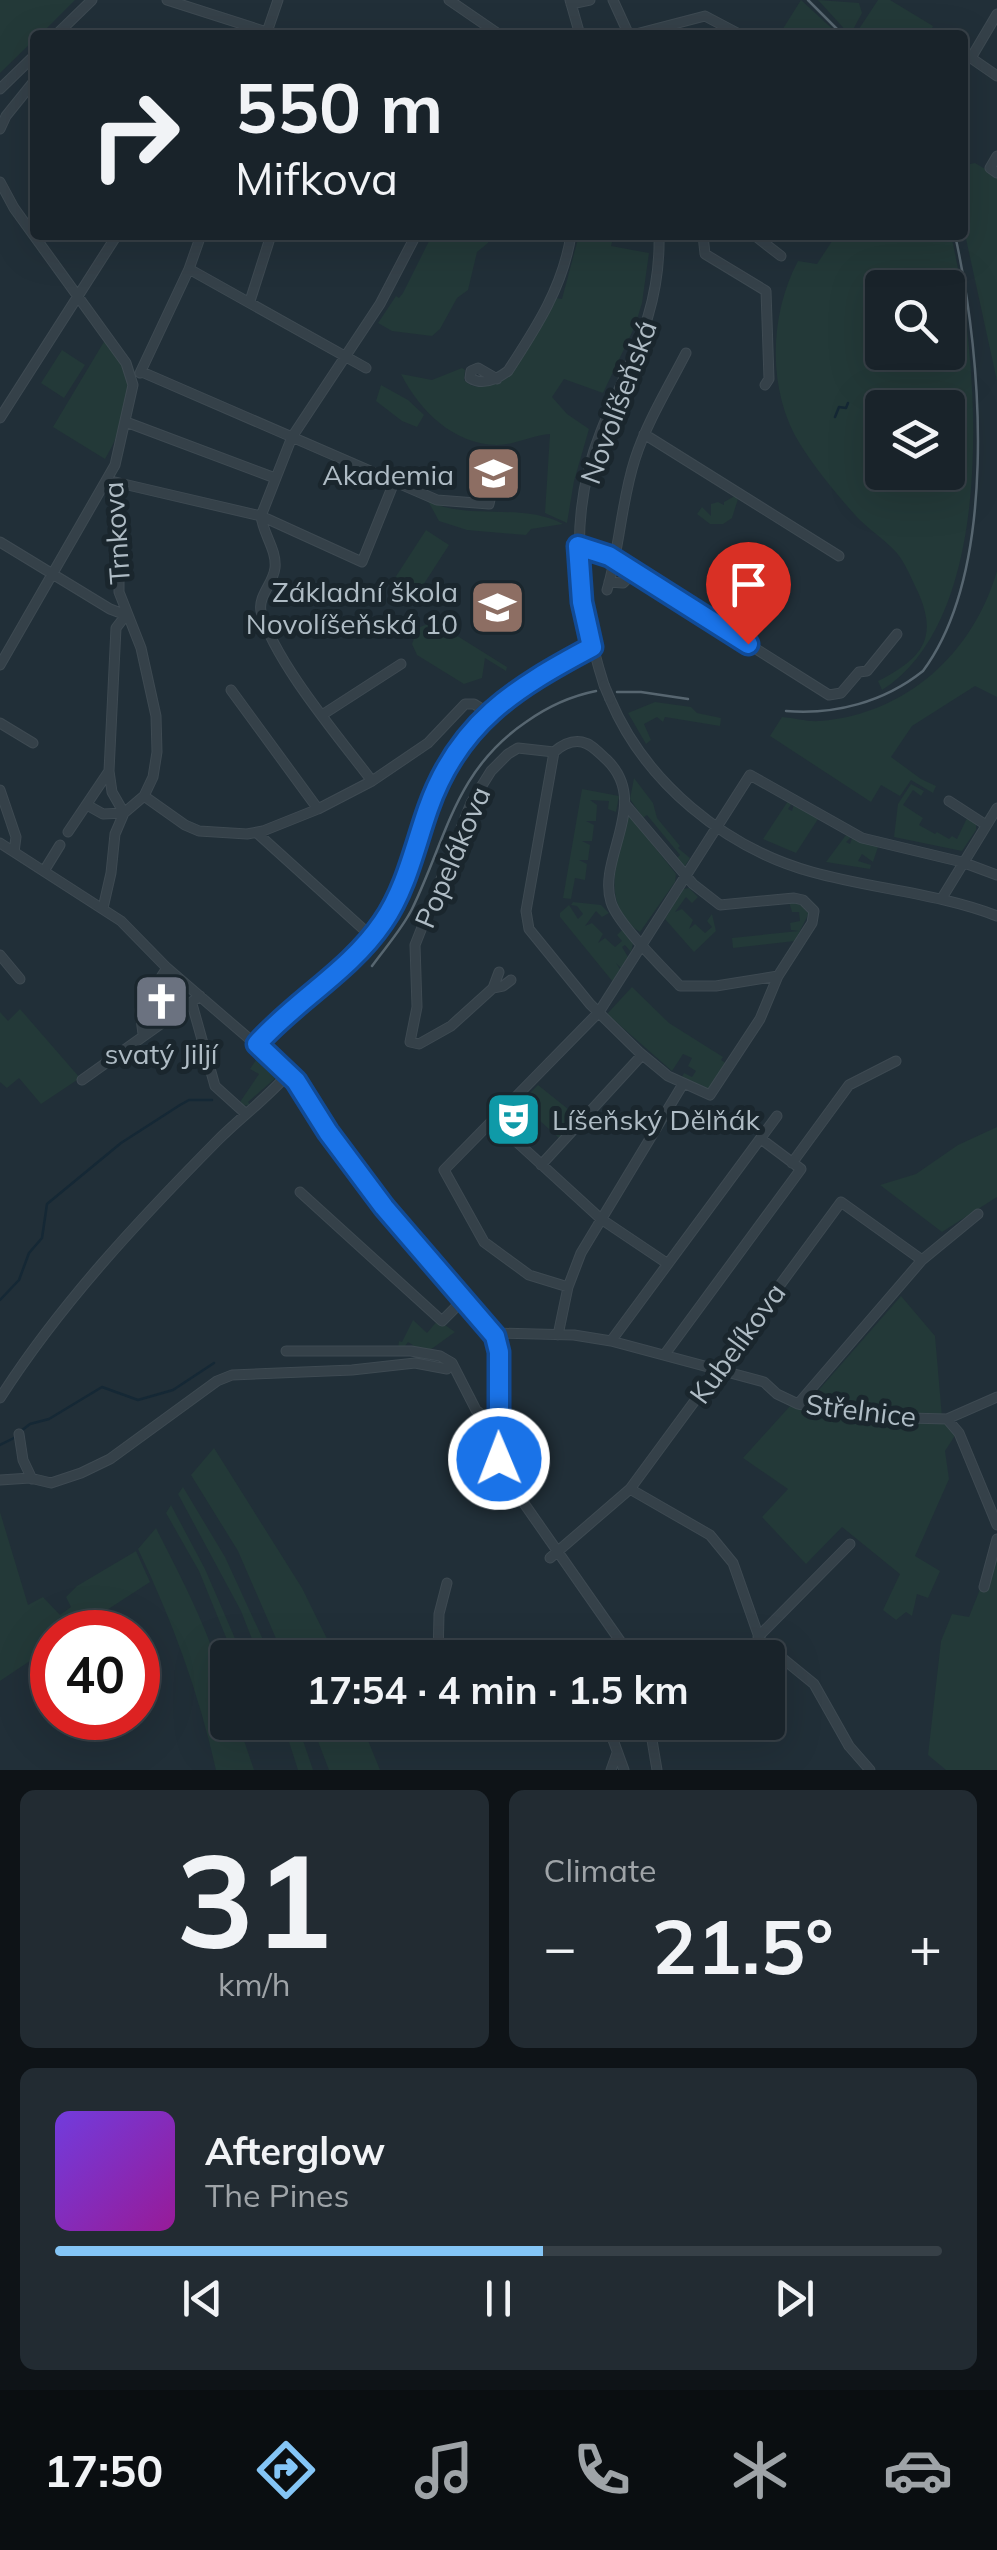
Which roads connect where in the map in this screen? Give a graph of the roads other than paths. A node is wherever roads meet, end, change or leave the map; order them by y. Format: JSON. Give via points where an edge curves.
{"nodes":[{"id":1,"x":92,"y":0,"type":"edge"},
{"id":2,"x":167,"y":0,"type":"edge"},
{"id":3,"x":278,"y":0,"type":"edge"},
{"id":4,"x":448,"y":0,"type":"edge"},
{"id":5,"x":590,"y":0,"type":"edge"},
{"id":6,"x":613,"y":0,"type":"edge"},
{"id":7,"x":571,"y":2,"type":"edge"},
{"id":8,"x":997,"y":14,"type":"edge"},
{"id":9,"x":73,"y":18,"type":"junction"},
{"id":10,"x":61,"y":30,"type":"edge"},
{"id":11,"x":73,"y":30,"type":"edge"},
{"id":12,"x":258,"y":30,"type":"edge"},
{"id":13,"x":271,"y":30,"type":"edge"},
{"id":14,"x":493,"y":30,"type":"edge"},
{"id":15,"x":579,"y":30,"type":"edge"},
{"id":16,"x":628,"y":30,"type":"edge"},
{"id":17,"x":650,"y":30,"type":"edge"},
{"id":18,"x":732,"y":30,"type":"edge"},
{"id":19,"x":30,"y":60,"type":"edge"},
{"id":20,"x":997,"y":76,"type":"edge"},
{"id":21,"x":30,"y":86,"type":"edge"},
{"id":22,"x":0,"y":90,"type":"edge"},
{"id":23,"x":0,"y":129,"type":"edge"},
{"id":24,"x":997,"y":156,"type":"edge"},
{"id":25,"x":997,"y":172,"type":"edge"},
{"id":26,"x":0,"y":182,"type":"edge"},
{"id":27,"x":30,"y":222,"type":"edge"},
{"id":28,"x":42,"y":240,"type":"edge"},
{"id":29,"x":113,"y":240,"type":"edge"},
{"id":30,"x":199,"y":240,"type":"edge"},
{"id":31,"x":269,"y":240,"type":"edge"},
{"id":32,"x":413,"y":240,"type":"edge"},
{"id":33,"x":570,"y":240,"type":"edge"},
{"id":34,"x":659,"y":240,"type":"edge"},
{"id":35,"x":704,"y":240,"type":"edge"},
{"id":36,"x":760,"y":240,"type":"edge"},
{"id":37,"x":781,"y":256,"type":"dead end"},
{"id":38,"x":190,"y":269,"type":"junction"},
{"id":39,"x":78,"y":296,"type":"junction"},
{"id":40,"x":250,"y":301,"type":"junction"},
{"id":41,"x":686,"y":353,"type":"dead end"},
{"id":42,"x":346,"y":356,"type":"junction"},
{"id":43,"x":366,"y":368,"type":"dead end"},
{"id":44,"x":138,"y":374,"type":"junction"},
{"id":45,"x":497,"y":379,"type":"dead end"},
{"id":46,"x":765,"y":385,"type":"dead end"},
{"id":47,"x":0,"y":418,"type":"edge"},
{"id":48,"x":126,"y":422,"type":"junction"},
{"id":49,"x":646,"y":431,"type":"junction"},
{"id":50,"x":292,"y":436,"type":"junction"},
{"id":51,"x":108,"y":478,"type":"junction"},
{"id":52,"x":275,"y":478,"type":"junction"},
{"id":53,"x":395,"y":480,"type":"junction"},
{"id":54,"x":119,"y":485,"type":"junction"},
{"id":55,"x":491,"y":496,"type":"dead end"},
{"id":56,"x":260,"y":516,"type":"junction"},
{"id":57,"x":0,"y":542,"type":"edge"},
{"id":58,"x":578,"y":546,"type":"junction"},
{"id":59,"x":839,"y":556,"type":"dead end"},
{"id":60,"x":616,"y":560,"type":"junction"},
{"id":61,"x":634,"y":572,"type":"junction"},
{"id":62,"x":52,"y":574,"type":"junction"},
{"id":63,"x":126,"y":615,"type":"junction"},
{"id":64,"x":897,"y":634,"type":"dead end"},
{"id":65,"x":592,"y":647,"type":"junction"},
{"id":66,"x":0,"y":664,"type":"edge"},
{"id":67,"x":402,"y":664,"type":"dead end"},
{"id":68,"x":232,"y":690,"type":"dead end"},
{"id":69,"x":487,"y":712,"type":"junction"},
{"id":70,"x":322,"y":714,"type":"junction"},
{"id":71,"x":0,"y":723,"type":"edge"},
{"id":72,"x":33,"y":743,"type":"dead end"},
{"id":73,"x":554,"y":752,"type":"junction"},
{"id":74,"x":109,"y":771,"type":"junction"},
{"id":75,"x":372,"y":781,"type":"junction"},
{"id":76,"x":0,"y":790,"type":"edge"},
{"id":77,"x":144,"y":796,"type":"junction"},
{"id":78,"x":949,"y":801,"type":"dead end"},
{"id":79,"x":625,"y":804,"type":"junction"},
{"id":80,"x":87,"y":805,"type":"junction"},
{"id":81,"x":997,"y":808,"type":"edge"},
{"id":82,"x":318,"y":809,"type":"junction"},
{"id":83,"x":124,"y":813,"type":"junction"},
{"id":84,"x":986,"y":824,"type":"junction"},
{"id":85,"x":716,"y":828,"type":"junction"},
{"id":86,"x":68,"y":832,"type":"dead end"},
{"id":87,"x":256,"y":833,"type":"junction"},
{"id":88,"x":0,"y":842,"type":"edge"},
{"id":89,"x":60,"y":845,"type":"dead end"},
{"id":90,"x":14,"y":852,"type":"junction"},
{"id":91,"x":962,"y":862,"type":"junction"},
{"id":92,"x":44,"y":871,"type":"junction"},
{"id":93,"x":997,"y":875,"type":"edge"},
{"id":94,"x":686,"y":876,"type":"junction"},
{"id":95,"x":942,"y":898,"type":"junction"},
{"id":96,"x":103,"y":908,"type":"junction"},
{"id":97,"x":997,"y":916,"type":"edge"},
{"id":98,"x":372,"y":937,"type":"junction"},
{"id":99,"x":643,"y":944,"type":"junction"},
{"id":100,"x":415,"y":945,"type":"junction"},
{"id":101,"x":0,"y":955,"type":"edge"},
{"id":102,"x":408,"y":958,"type":"dead end"},
{"id":103,"x":167,"y":968,"type":"junction"},
{"id":104,"x":499,"y":972,"type":"dead end"},
{"id":105,"x":778,"y":976,"type":"junction"},
{"id":106,"x":20,"y":979,"type":"dead end"},
{"id":107,"x":511,"y":980,"type":"dead end"},
{"id":108,"x":493,"y":988,"type":"junction"},
{"id":109,"x":196,"y":1000,"type":"junction"},
{"id":110,"x":599,"y":1012,"type":"junction"},
{"id":111,"x":413,"y":1024,"type":"junction"},
{"id":112,"x":143,"y":1034,"type":"junction"},
{"id":113,"x":435,"y":1036,"type":"junction"},
{"id":114,"x":257,"y":1044,"type":"junction"},
{"id":115,"x":642,"y":1055,"type":"junction"},
{"id":116,"x":896,"y":1062,"type":"dead end"},
{"id":117,"x":289,"y":1073,"type":"junction"},
{"id":118,"x":82,"y":1080,"type":"dead end"},
{"id":119,"x":683,"y":1084,"type":"junction"},
{"id":120,"x":246,"y":1114,"type":"junction"},
{"id":121,"x":777,"y":1116,"type":"dead end"},
{"id":122,"x":495,"y":1122,"type":"junction"},
{"id":123,"x":760,"y":1139,"type":"junction"},
{"id":124,"x":792,"y":1163,"type":"junction"},
{"id":125,"x":541,"y":1164,"type":"junction"},
{"id":126,"x":300,"y":1192,"type":"dead end"},
{"id":127,"x":978,"y":1214,"type":"dead end"},
{"id":128,"x":601,"y":1220,"type":"junction"},
{"id":129,"x":922,"y":1260,"type":"junction"},
{"id":130,"x":668,"y":1264,"type":"junction"},
{"id":131,"x":568,"y":1287,"type":"junction"},
{"id":132,"x":464,"y":1300,"type":"junction"},
{"id":133,"x":493,"y":1333,"type":"junction"},
{"id":134,"x":558,"y":1335,"type":"junction"},
{"id":135,"x":611,"y":1341,"type":"junction"},
{"id":136,"x":286,"y":1351,"type":"dead end"},
{"id":137,"x":666,"y":1354,"type":"junction"},
{"id":138,"x":447,"y":1369,"type":"dead end"},
{"id":139,"x":718,"y":1369,"type":"junction"},
{"id":140,"x":997,"y":1397,"type":"edge"},
{"id":141,"x":0,"y":1398,"type":"edge"},
{"id":142,"x":798,"y":1404,"type":"junction"},
{"id":143,"x":947,"y":1419,"type":"junction"},
{"id":144,"x":498,"y":1428,"type":"junction"},
{"id":145,"x":19,"y":1434,"type":"dead end"},
{"id":146,"x":32,"y":1478,"type":"junction"},
{"id":147,"x":0,"y":1480,"type":"edge"},
{"id":148,"x":630,"y":1490,"type":"junction"},
{"id":149,"x":997,"y":1525,"type":"edge"},
{"id":150,"x":997,"y":1538,"type":"edge"},
{"id":151,"x":850,"y":1544,"type":"dead end"},
{"id":152,"x":554,"y":1554,"type":"junction"},
{"id":153,"x":447,"y":1583,"type":"dead end"},
{"id":154,"x":984,"y":1587,"type":"dead end"},
{"id":155,"x":758,"y":1636,"type":"junction"},
{"id":156,"x":438,"y":1640,"type":"edge"},
{"id":157,"x":619,"y":1640,"type":"edge"},
{"id":158,"x":614,"y":1740,"type":"edge"},
{"id":159,"x":653,"y":1740,"type":"edge"},
{"id":160,"x":618,"y":1754,"type":"junction"},
{"id":161,"x":611,"y":1770,"type":"edge"},
{"id":162,"x":624,"y":1770,"type":"edge"},
{"id":163,"x":658,"y":1770,"type":"edge"},
{"id":164,"x":870,"y":1770,"type":"edge"}],
"edges":[{"from":1,"to":9,"type":"street"},
{"from":2,"to":12,"type":"street"},
{"from":3,"to":13,"type":"street"},
{"from":4,"to":14,"type":"street"},
{"from":5,"to":7,"type":"street"},
{"from":6,"to":16,"type":"street"},
{"from":7,"to":15,"type":"street"},
{"from":8,"to":20,"type":"street","via":[[970,58]]},
{"from":9,"to":10,"type":"street"},
{"from":9,"to":11,"type":"street"},
{"from":17,"to":18,"type":"street","via":[[705,16]]},
{"from":19,"to":22,"type":"street"},
{"from":21,"to":23,"type":"street"},
{"from":24,"to":25,"type":"street","via":[[990,168]]},
{"from":26,"to":27,"type":"street"},
{"from":28,"to":39,"type":"street"},
{"from":29,"to":39,"type":"street"},
{"from":30,"to":38,"type":"street","name":"Trnkova"},
{"from":31,"to":40,"type":"street"},
{"from":32,"to":42,"type":"street"},
{"from":33,"to":45,"type":"street","via":[[552,302]]},
{"from":34,"to":58,"type":"street","name":"Novolíšeňská","via":[[652,308],[591,460]]},
{"from":35,"to":46,"type":"street","via":[[705,254],[766,291]]},
{"from":36,"to":37,"type":"street"},
{"from":38,"to":40,"type":"street"},
{"from":38,"to":44,"type":"street","name":"Trnkova"},
{"from":39,"to":44,"type":"street"},
{"from":39,"to":47,"type":"street"},
{"from":40,"to":42,"type":"street"},
{"from":41,"to":49,"type":"street"},
{"from":42,"to":43,"type":"street"},
{"from":42,"to":50,"type":"street"},
{"from":44,"to":48,"type":"street","name":"Trnkova"},
{"from":44,"to":50,"type":"street"},
{"from":48,"to":51,"type":"street","name":"Trnkova"},
{"from":48,"to":52,"type":"street"},
{"from":49,"to":59,"type":"street"},
{"from":49,"to":60,"type":"street","via":[[628,482]]},
{"from":50,"to":52,"type":"street"},
{"from":50,"to":53,"type":"street"},
{"from":51,"to":54,"type":"street","name":"Trnkova"},
{"from":51,"to":62,"type":"street"},
{"from":52,"to":56,"type":"street"},
{"from":53,"to":55,"type":"street","via":[[459,504],[489,504]]},
{"from":53,"to":56,"type":"street","via":[[362,562]]},
{"from":54,"to":56,"type":"street"},
{"from":54,"to":63,"type":"street","name":"Trnkova","via":[[118,592]]},
{"from":56,"to":70,"type":"street","via":[[275,568],[260,601],[262,614]]},
{"from":57,"to":62,"type":"street"},
{"from":58,"to":60,"type":"street"},
{"from":58,"to":65,"type":"street","name":"Novolíšeňská"},
{"from":60,"to":61,"type":"street"},
{"from":60,"to":61,"type":"street","via":[[608,586]]},
{"from":61,"to":64,"type":"street","via":[[828,695],[841,693],[866,671]]},
{"from":62,"to":63,"type":"street"},
{"from":62,"to":66,"type":"street"},
{"from":63,"to":74,"type":"street","via":[[116,628]]},
{"from":63,"to":77,"type":"street","name":"Trnkova","via":[[156,716],[157,752]]},
{"from":65,"to":69,"type":"street"},
{"from":65,"to":85,"type":"street","name":"Novolíšeňská","bridge":true,"via":[[622,724],[659,776]]},
{"from":67,"to":70,"type":"street"},
{"from":68,"to":82,"type":"street"},
{"from":69,"to":75,"type":"street","via":[[465,704],[428,743]]},
{"from":69,"to":98,"type":"street","via":[[441,775],[397,896]]},
{"from":70,"to":75,"type":"street"},
{"from":71,"to":72,"type":"street"},
{"from":73,"to":79,"type":"street","name":"Popelákova","via":[[570,742],[588,744],[622,781]]},
{"from":73,"to":100,"type":"street","name":"Popelákova","via":[[518,748],[487,776]]},
{"from":73,"to":110,"type":"street","via":[[527,923]]},
{"from":74,"to":80,"type":"street"},
{"from":74,"to":83,"type":"street"},
{"from":75,"to":82,"type":"street"},
{"from":76,"to":90,"type":"street","via":[[16,836]]},
{"from":77,"to":83,"type":"street"},
{"from":77,"to":87,"type":"street","via":[[198,831]]},
{"from":78,"to":84,"type":"street"},
{"from":79,"to":94,"type":"street"},
{"from":79,"to":99,"type":"street","via":[[609,896]]},
{"from":80,"to":83,"type":"street","via":[[103,814]]},
{"from":80,"to":86,"type":"street"},
{"from":81,"to":84,"type":"street"},
{"from":82,"to":87,"type":"street"},
{"from":83,"to":96,"type":"street"},
{"from":84,"to":91,"type":"street"},
{"from":85,"to":91,"type":"street","via":[[750,774],[862,838]]},
{"from":85,"to":94,"type":"street"},
{"from":85,"to":95,"type":"street","name":"Novolíšeňská","via":[[795,867]]},
{"from":87,"to":98,"type":"street"},
{"from":88,"to":90,"type":"street"},
{"from":89,"to":92,"type":"street"},
{"from":90,"to":92,"type":"street"},
{"from":91,"to":93,"type":"street"},
{"from":91,"to":95,"type":"street"},
{"from":92,"to":96,"type":"street"},
{"from":94,"to":99,"type":"street"},
{"from":94,"to":105,"type":"street","via":[[720,905],[794,898],[811,906],[814,918]]},
{"from":95,"to":97,"type":"street","name":"Novolíšeňská"},
{"from":96,"to":103,"type":"street"},
{"from":98,"to":114,"type":"street"},
{"from":99,"to":105,"type":"street","via":[[680,986]]},
{"from":99,"to":110,"type":"street"},
{"from":100,"to":102,"type":"street","name":"Popelákova"},
{"from":100,"to":111,"type":"street","name":"Popelákova"},
{"from":101,"to":106,"type":"street"},
{"from":103,"to":109,"type":"street"},
{"from":103,"to":112,"type":"street","via":[[140,1010]]},
{"from":104,"to":108,"type":"street"},
{"from":105,"to":119,"type":"street","via":[[760,1019],[715,1090],[706,1095]]},
{"from":107,"to":108,"type":"street"},
{"from":108,"to":113,"type":"street"},
{"from":109,"to":112,"type":"street"},
{"from":109,"to":114,"type":"street"},
{"from":109,"to":120,"type":"street","via":[[214,1086]]},
{"from":110,"to":115,"type":"street"},
{"from":110,"to":122,"type":"street"},
{"from":111,"to":113,"type":"street"},
{"from":111,"to":113,"type":"street","via":[[412,1044]]},
{"from":112,"to":118,"type":"street"},
{"from":114,"to":117,"type":"street"},
{"from":115,"to":119,"type":"street"},
{"from":115,"to":125,"type":"street"},
{"from":116,"to":124,"type":"street","via":[[849,1085]]},
{"from":117,"to":120,"type":"street"},
{"from":117,"to":132,"type":"street","via":[[384,1207]]},
{"from":119,"to":128,"type":"street"},
{"from":120,"to":141,"type":"street","via":[[120,1244],[36,1343]]},
{"from":121,"to":123,"type":"street"},
{"from":122,"to":125,"type":"street"},
{"from":122,"to":131,"type":"street","via":[[444,1170],[484,1242],[528,1275]]},
{"from":123,"to":124,"type":"street"},
{"from":123,"to":130,"type":"street"},
{"from":124,"to":137,"type":"street","via":[[801,1170]]},
{"from":125,"to":128,"type":"street"},
{"from":126,"to":132,"type":"street","via":[[442,1321]]},
{"from":127,"to":129,"type":"street"},
{"from":128,"to":130,"type":"street"},
{"from":128,"to":131,"type":"street"},
{"from":129,"to":139,"type":"street","name":"Kubelíkova","via":[[841,1202]]},
{"from":129,"to":142,"type":"street"},
{"from":130,"to":135,"type":"street"},
{"from":131,"to":134,"type":"street"},
{"from":132,"to":133,"type":"street"},
{"from":133,"to":134,"type":"street","name":"Střelnice"},
{"from":133,"to":144,"type":"street"},
{"from":134,"to":135,"type":"street","name":"Střelnice"},
{"from":135,"to":137,"type":"street","name":"Střelnice"},
{"from":136,"to":144,"type":"street","via":[[440,1356],[452,1362],[476,1410]]},
{"from":137,"to":139,"type":"street","name":"Střelnice"},
{"from":138,"to":146,"type":"street","via":[[415,1363],[232,1375],[110,1459],[61,1480]]},
{"from":139,"to":142,"type":"street","name":"Střelnice","via":[[764,1382]]},
{"from":139,"to":148,"type":"street","name":"Kubelíkova"},
{"from":140,"to":143,"type":"street","name":"Střelnice"},
{"from":142,"to":143,"type":"street","name":"Střelnice","via":[[870,1417]]},
{"from":143,"to":149,"type":"street"},
{"from":144,"to":152,"type":"street","via":[[507,1479]]},
{"from":145,"to":146,"type":"street"},
{"from":146,"to":147,"type":"street"},
{"from":148,"to":152,"type":"street","name":"Kubelíkova"},
{"from":148,"to":155,"type":"street","via":[[710,1535],[733,1563]]},
{"from":150,"to":154,"type":"street"},
{"from":151,"to":155,"type":"street"},
{"from":152,"to":157,"type":"street"},
{"from":153,"to":156,"type":"street"},
{"from":155,"to":164,"type":"street","via":[[814,1684]]},
{"from":158,"to":160,"type":"street"},
{"from":159,"to":163,"type":"street"},
{"from":160,"to":161,"type":"street"},
{"from":160,"to":162,"type":"street"}]}
